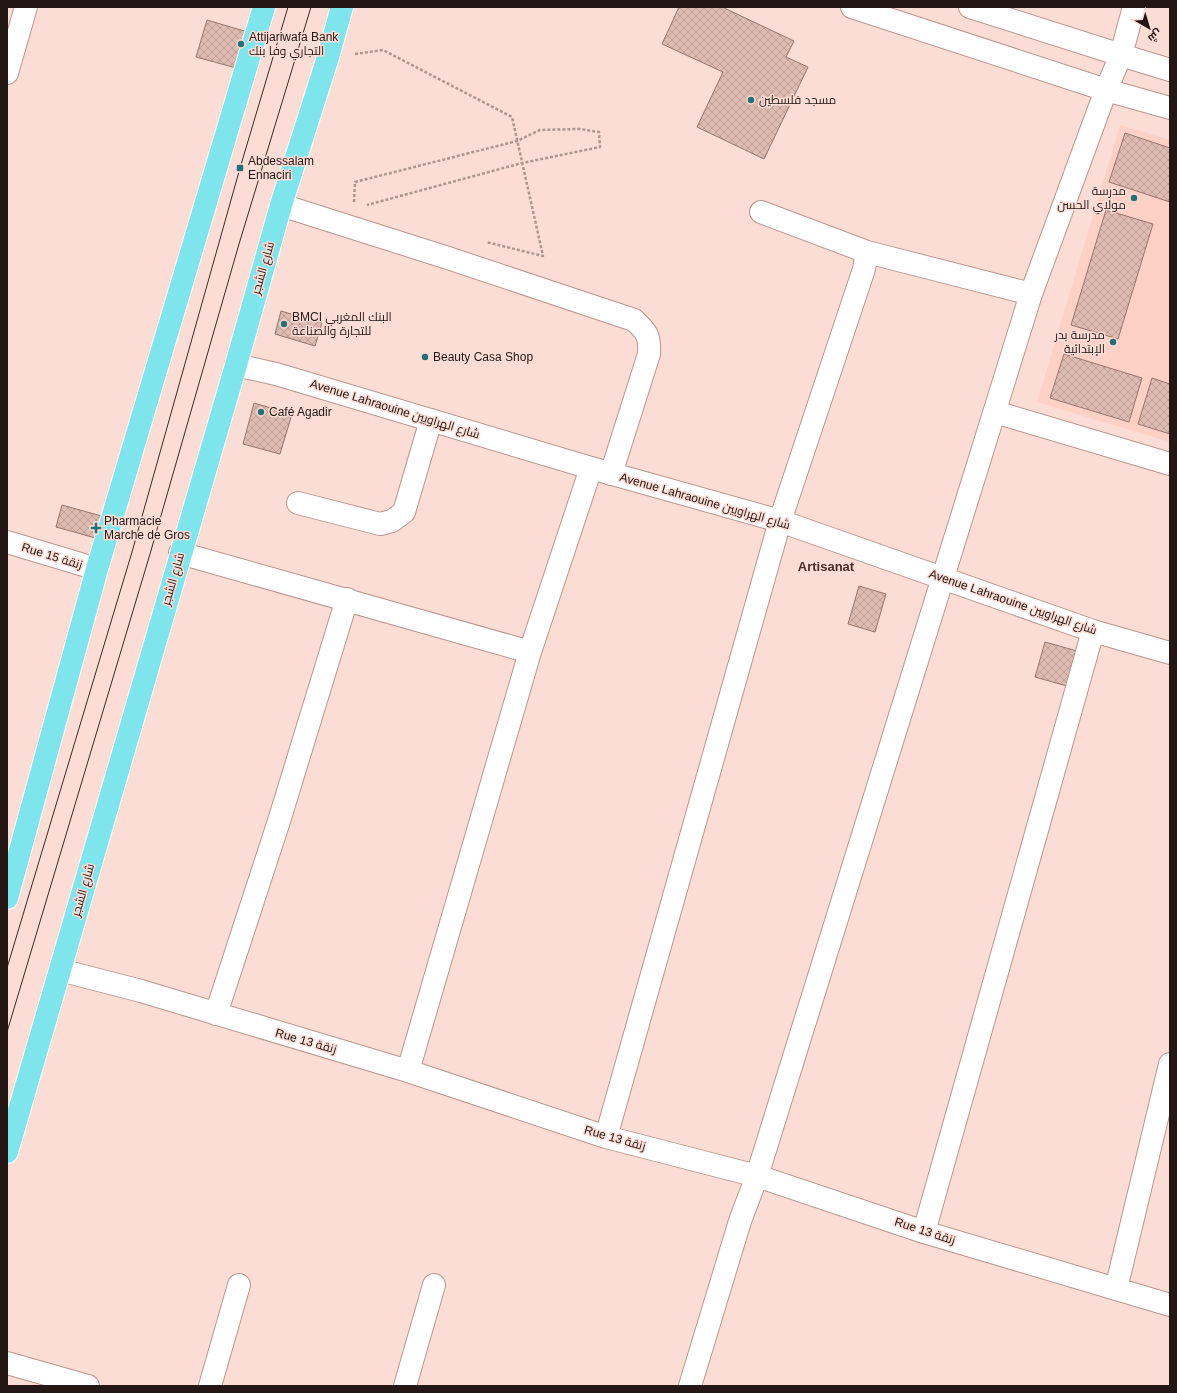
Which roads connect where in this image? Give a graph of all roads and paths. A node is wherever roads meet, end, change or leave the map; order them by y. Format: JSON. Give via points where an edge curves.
{"nodes":[{"id":1,"x":26,"y":7,"type":"edge"},
{"id":2,"x":264,"y":7,"type":"edge"},
{"id":3,"x":342,"y":7,"type":"edge"},
{"id":4,"x":852,"y":7,"type":"edge"},
{"id":5,"x":970,"y":7,"type":"edge"},
{"id":6,"x":1134,"y":7,"type":"edge"},
{"id":7,"x":352,"y":54,"type":"dead end"},
{"id":8,"x":1121,"y":55,"type":"junction"},
{"id":9,"x":1170,"y":70,"type":"edge"},
{"id":10,"x":7,"y":73,"type":"edge"},
{"id":11,"x":1106,"y":90,"type":"junction"},
{"id":12,"x":1170,"y":108,"type":"edge"},
{"id":13,"x":517,"y":141,"type":"junction"},
{"id":14,"x":522,"y":163,"type":"junction"},
{"id":15,"x":281,"y":205,"type":"junction"},
{"id":16,"x":361,"y":206,"type":"dead end"},
{"id":17,"x":353,"y":208,"type":"dead end"},
{"id":18,"x":761,"y":212,"type":"dead end"},
{"id":19,"x":482,"y":241,"type":"dead end"},
{"id":20,"x":868,"y":252,"type":"junction"},
{"id":21,"x":1031,"y":294,"type":"junction"},
{"id":22,"x":236,"y":365,"type":"junction"},
{"id":23,"x":995,"y":412,"type":"junction"},
{"id":24,"x":431,"y":420,"type":"junction"},
{"id":25,"x":1170,"y":464,"type":"edge"},
{"id":26,"x":601,"y":471,"type":"junction"},
{"id":27,"x":298,"y":502,"type":"dead end"},
{"id":28,"x":780,"y":521,"type":"junction"},
{"id":29,"x":7,"y":542,"type":"edge"},
{"id":30,"x":180,"y":553,"type":"junction"},
{"id":31,"x":97,"y":570,"type":"junction"},
{"id":32,"x":943,"y":578,"type":"junction"},
{"id":33,"x":347,"y":599,"type":"junction"},
{"id":34,"x":1093,"y":631,"type":"junction"},
{"id":35,"x":530,"y":652,"type":"junction"},
{"id":36,"x":1170,"y":653,"type":"edge"},
{"id":37,"x":7,"y":898,"type":"edge"},
{"id":38,"x":60,"y":970,"type":"junction"},
{"id":39,"x":216,"y":1014,"type":"junction"},
{"id":40,"x":1170,"y":1064,"type":"edge"},
{"id":41,"x":408,"y":1071,"type":"junction"},
{"id":42,"x":606,"y":1137,"type":"junction"},
{"id":43,"x":7,"y":1152,"type":"edge"},
{"id":44,"x":757,"y":1176,"type":"junction"},
{"id":45,"x":924,"y":1232,"type":"junction"},
{"id":46,"x":239,"y":1285,"type":"dead end"},
{"id":47,"x":434,"y":1285,"type":"dead end"},
{"id":48,"x":1116,"y":1289,"type":"junction"},
{"id":49,"x":1170,"y":1305,"type":"edge"},
{"id":50,"x":7,"y":1363,"type":"edge"},
{"id":51,"x":696,"y":1384,"type":"edge"},
{"id":52,"x":88,"y":1386,"type":"edge"},
{"id":53,"x":210,"y":1386,"type":"edge"},
{"id":54,"x":405,"y":1386,"type":"edge"}],
"edges":[{"from":1,"to":10,"type":"street"},
{"from":2,"to":31,"type":"main road"},
{"from":3,"to":15,"type":"main road","name":"شارع الشجر"},
{"from":4,"to":11,"type":"street"},
{"from":5,"to":8,"type":"street"},
{"from":6,"to":8,"type":"street"},
{"from":7,"to":13,"type":"path","via":[[383,50],[512,117]]},
{"from":8,"to":9,"type":"street"},
{"from":8,"to":11,"type":"street"},
{"from":11,"to":12,"type":"street"},
{"from":11,"to":21,"type":"street"},
{"from":13,"to":14,"type":"path"},
{"from":13,"to":14,"type":"path","via":[[540,130],[580,129],[599,132],[600,147]]},
{"from":13,"to":17,"type":"path","via":[[355,182]]},
{"from":14,"to":16,"type":"path"},
{"from":14,"to":19,"type":"path","via":[[543,256]]},
{"from":15,"to":22,"type":"main road","name":"شارع الشجر"},
{"from":15,"to":26,"type":"street","via":[[634,320],[645,330],[650,342],[649,354]]},
{"from":18,"to":20,"type":"street"},
{"from":20,"to":21,"type":"street"},
{"from":20,"to":28,"type":"street"},
{"from":21,"to":23,"type":"street"},
{"from":22,"to":24,"type":"street","name":"Avenue Lahraouine شارع الهراويين","via":[[276,374]]},
{"from":22,"to":30,"type":"main road","name":"شارع الشجر"},
{"from":23,"to":25,"type":"street"},
{"from":23,"to":32,"type":"street"},
{"from":24,"to":26,"type":"street","name":"Avenue Lahraouine شارع الهراويين"},
{"from":24,"to":27,"type":"street","via":[[404,512],[392,521],[380,524]]},
{"from":26,"to":28,"type":"street","name":"Avenue Lahraouine شارع الهراويين"},
{"from":26,"to":35,"type":"street"},
{"from":28,"to":32,"type":"street","name":"Avenue Lahraouine شارع الهراويين"},
{"from":28,"to":42,"type":"street"},
{"from":29,"to":31,"type":"street","name":"Rue 15 زنقة"},
{"from":30,"to":33,"type":"street"},
{"from":30,"to":38,"type":"main road","name":"شارع الشجر"},
{"from":31,"to":37,"type":"main road"},
{"from":32,"to":34,"type":"street","name":"Avenue Lahraouine شارع الهراويين"},
{"from":32,"to":44,"type":"street"},
{"from":33,"to":35,"type":"street"},
{"from":33,"to":39,"type":"street"},
{"from":34,"to":36,"type":"street","name":"Avenue Lahraouine شارع الهراويين"},
{"from":34,"to":45,"type":"street"},
{"from":35,"to":41,"type":"street"},
{"from":38,"to":39,"type":"street","name":"Rue 13 زنقة"},
{"from":38,"to":43,"type":"main road","name":"شارع الشجر"},
{"from":39,"to":41,"type":"street","name":"Rue 13 زنقة"},
{"from":40,"to":48,"type":"street"},
{"from":41,"to":42,"type":"street","name":"Rue 13 زنقة"},
{"from":42,"to":44,"type":"street","name":"Rue 13 زنقة"},
{"from":44,"to":45,"type":"street","name":"Rue 13 زنقة"},
{"from":44,"to":51,"type":"street","via":[[740,1221]]},
{"from":45,"to":48,"type":"street","name":"Rue 13 زنقة"},
{"from":46,"to":53,"type":"street"},
{"from":47,"to":54,"type":"street"},
{"from":48,"to":49,"type":"street","name":"Rue 13 زنقة"},
{"from":50,"to":52,"type":"street"}]}
